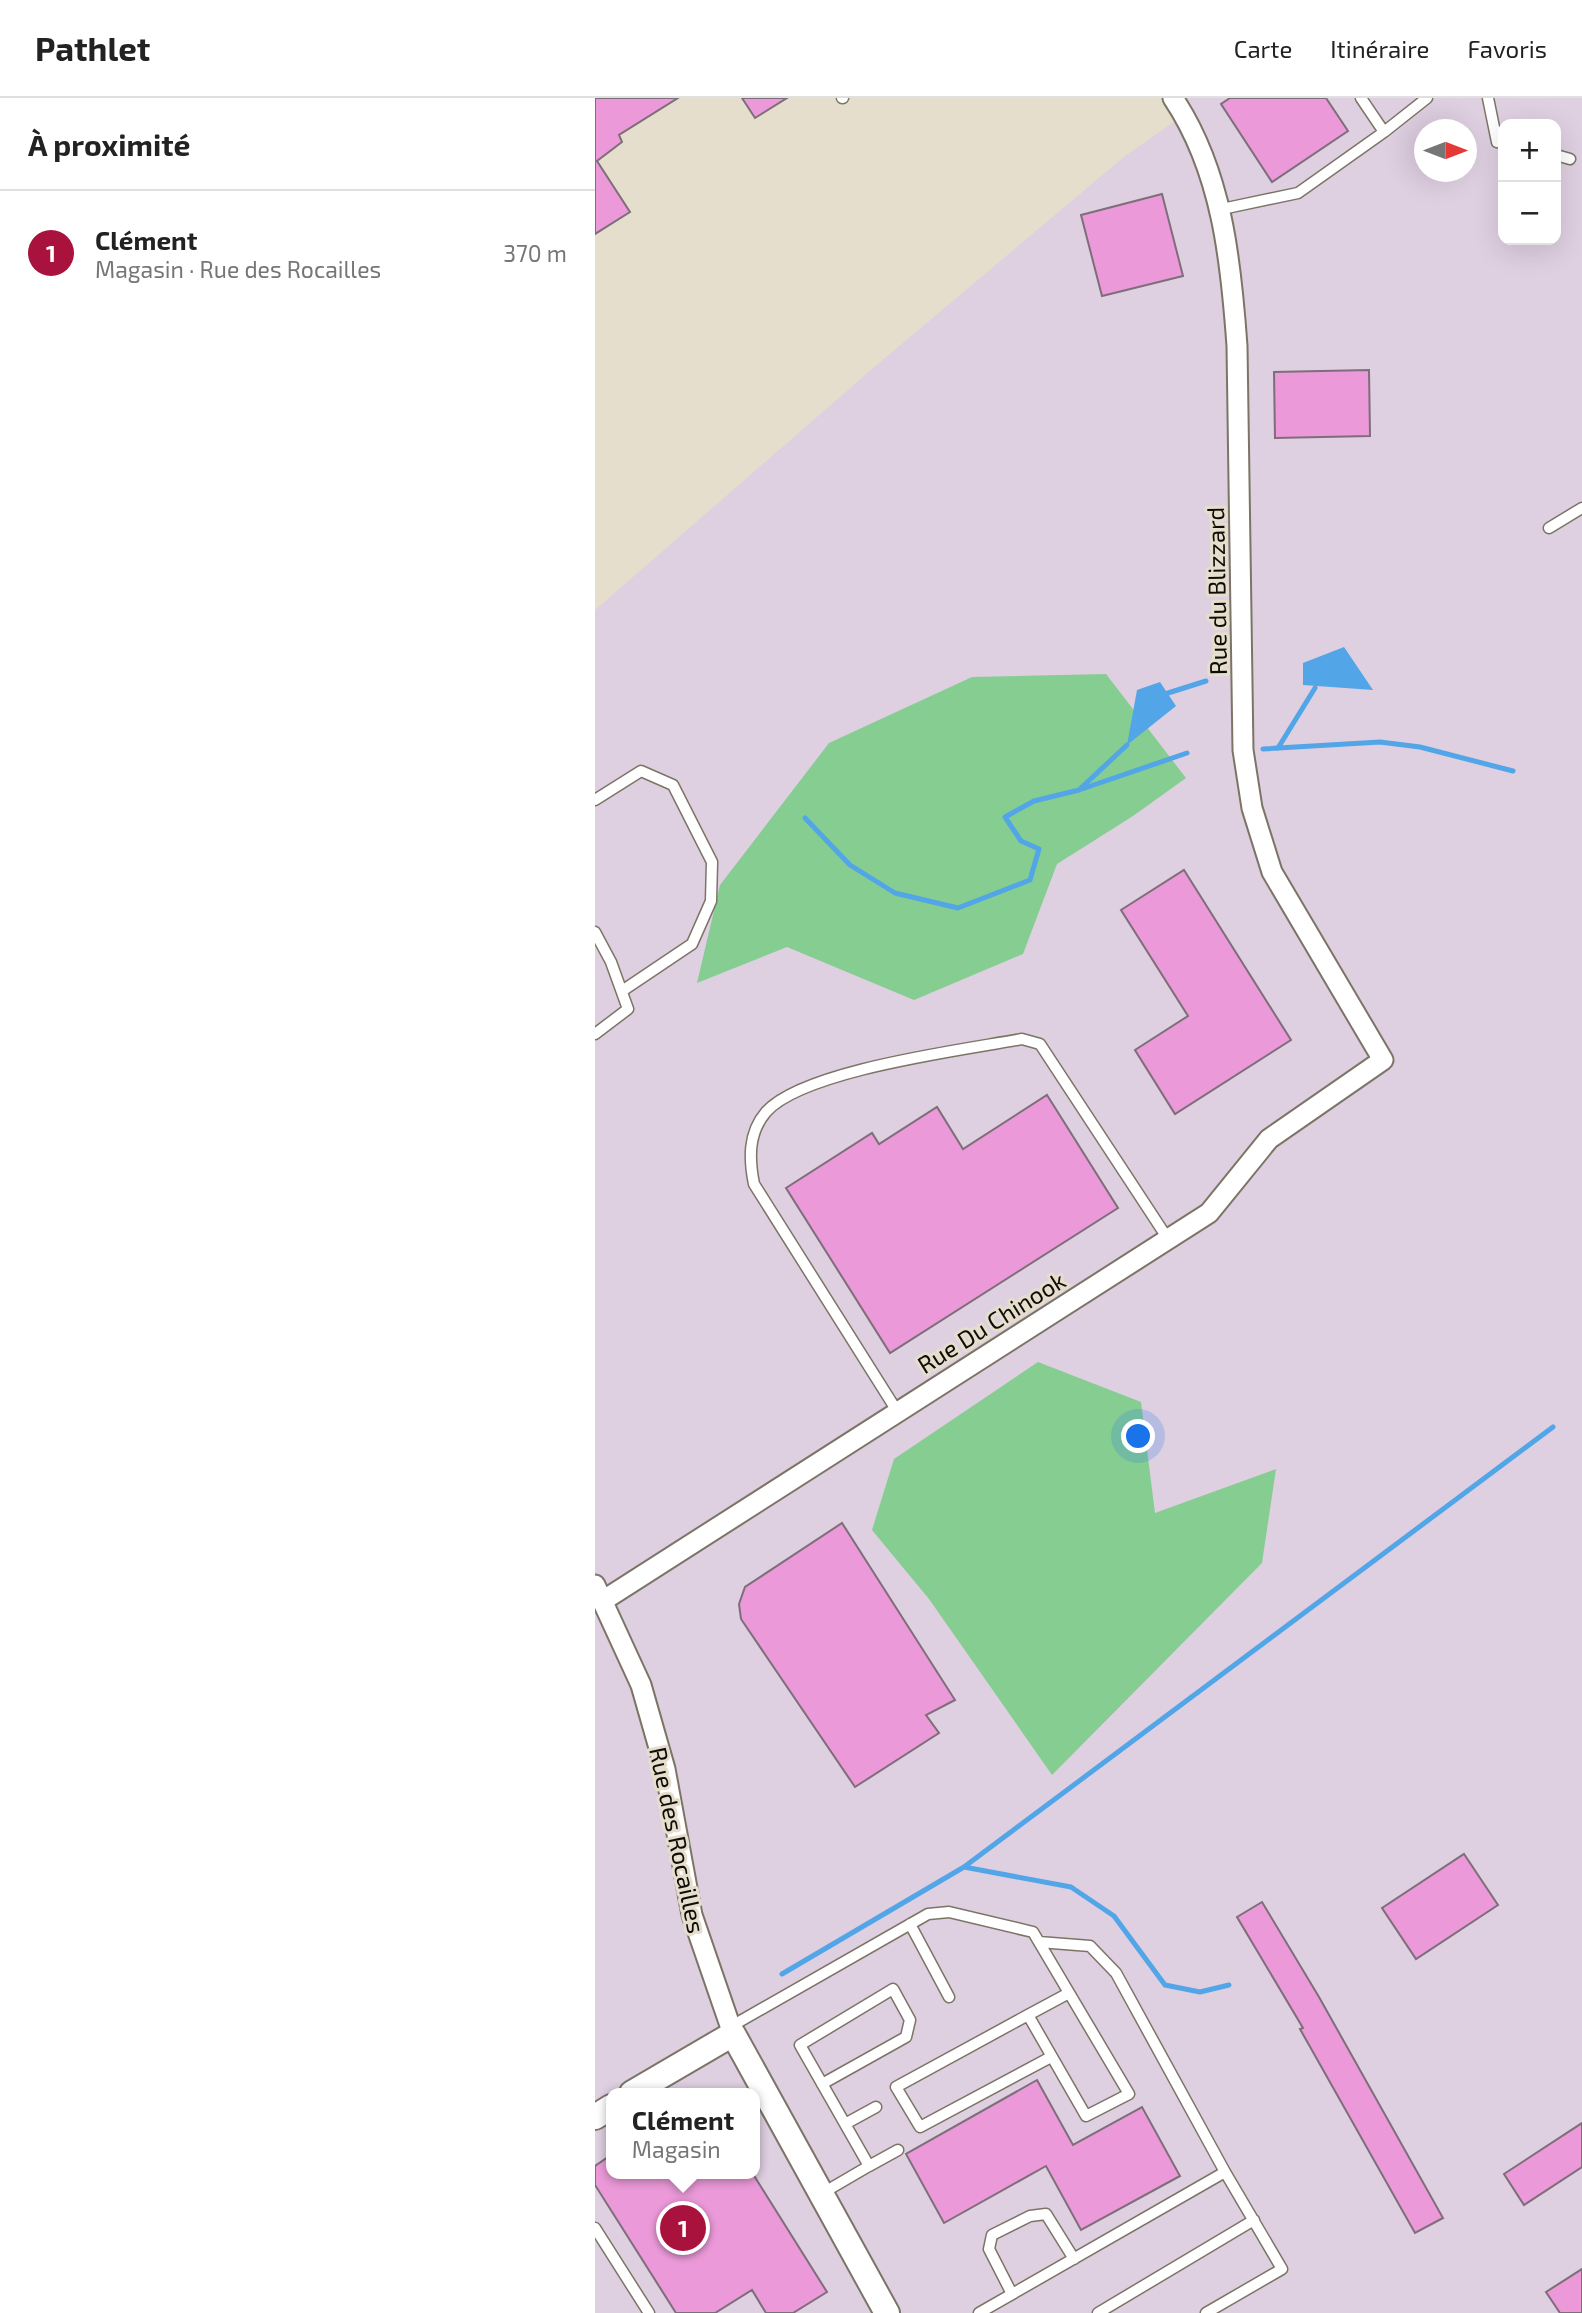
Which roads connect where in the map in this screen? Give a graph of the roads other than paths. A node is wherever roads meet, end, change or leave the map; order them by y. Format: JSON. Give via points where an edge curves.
{"nodes":[{"id":1,"x":1173,"y":98,"type":"edge"},
{"id":2,"x":1361,"y":98,"type":"edge"},
{"id":3,"x":1427,"y":98,"type":"edge"},
{"id":4,"x":1488,"y":98,"type":"edge"},
{"id":5,"x":1384,"y":132,"type":"junction"},
{"id":6,"x":1498,"y":142,"type":"edge"},
{"id":7,"x":1561,"y":157,"type":"edge"},
{"id":8,"x":1570,"y":159,"type":"dead end"},
{"id":9,"x":1222,"y":209,"type":"junction"},
{"id":10,"x":1582,"y":508,"type":"edge"},
{"id":11,"x":1549,"y":528,"type":"dead end"},
{"id":12,"x":595,"y":800,"type":"edge"},
{"id":13,"x":595,"y":932,"type":"edge"},
{"id":14,"x":622,"y":991,"type":"junction"},
{"id":15,"x":595,"y":1034,"type":"edge"},
{"id":16,"x":1383,"y":1059,"type":"joint"},
{"id":17,"x":1168,"y":1239,"type":"junction"},
{"id":18,"x":897,"y":1411,"type":"junction"},
{"id":19,"x":598,"y":1597,"type":"edge"},
{"id":20,"x":910,"y":1924,"type":"junction"},
{"id":21,"x":1039,"y":1942,"type":"junction"},
{"id":22,"x":1069,"y":1993,"type":"junction"},
{"id":23,"x":949,"y":1997,"type":"dead end"},
{"id":24,"x":1028,"y":2015,"type":"junction"},
{"id":25,"x":731,"y":2031,"type":"junction"},
{"id":26,"x":1051,"y":2057,"type":"junction"},
{"id":27,"x":823,"y":2084,"type":"junction"},
{"id":28,"x":640,"y":2088,"type":"edge"},
{"id":29,"x":876,"y":2107,"type":"dead end"},
{"id":30,"x":845,"y":2124,"type":"junction"},
{"id":31,"x":898,"y":2150,"type":"dead end"},
{"id":32,"x":869,"y":2166,"type":"junction"},
{"id":33,"x":1225,"y":2172,"type":"junction"},
{"id":34,"x":821,"y":2194,"type":"junction"},
{"id":35,"x":1254,"y":2220,"type":"junction"},
{"id":36,"x":595,"y":2228,"type":"edge"},
{"id":37,"x":1074,"y":2259,"type":"junction"},
{"id":38,"x":1012,"y":2294,"type":"junction"},
{"id":39,"x":986,"y":2311,"type":"edge"},
{"id":40,"x":649,"y":2313,"type":"edge"},
{"id":41,"x":886,"y":2313,"type":"edge"},
{"id":42,"x":1098,"y":2313,"type":"edge"},
{"id":43,"x":1206,"y":2313,"type":"edge"}],
"edges":[{"from":1,"to":9,"type":"street","name":"Rue du Blizzard","via":[[1184,114]]},
{"from":2,"to":5,"type":"lane"},
{"from":3,"to":5,"type":"lane"},
{"from":4,"to":6,"type":"lane"},
{"from":5,"to":9,"type":"lane","via":[[1297,193]]},
{"from":7,"to":8,"type":"lane"},
{"from":9,"to":16,"type":"street","name":"Rue du Blizzard","via":[[1237,346],[1243,750],[1252,807],[1272,872]]},
{"from":10,"to":11,"type":"lane"},
{"from":12,"to":14,"type":"lane","via":[[641,771],[673,785],[712,862],[711,901],[692,944]]},
{"from":13,"to":14,"type":"lane"},
{"from":14,"to":15,"type":"lane","via":[[628,1009]]},
{"from":16,"to":17,"type":"street","name":"Rue Du Chinook","via":[[1269,1139],[1209,1213]]},
{"from":17,"to":18,"type":"street","name":"Rue Du Chinook"},
{"from":17,"to":18,"type":"lane","via":[[1040,1044],[1022,1039],[848,1073],[798,1089],[766,1112],[752,1139],[754,1184]]},
{"from":18,"to":19,"type":"street","name":"Rue Du Chinook"},
{"from":19,"to":25,"type":"street","name":"Rue des Rocailles","via":[[642,1685],[665,1769],[692,1915]]},
{"from":20,"to":21,"type":"lane","via":[[927,1914],[949,1912],[1033,1932]]},
{"from":20,"to":23,"type":"lane"},
{"from":20,"to":25,"type":"lane"},
{"from":21,"to":22,"type":"lane"},
{"from":21,"to":33,"type":"lane","via":[[1090,1946],[1116,1973]]},
{"from":22,"to":24,"type":"lane"},
{"from":22,"to":26,"type":"lane","via":[[1129,2094],[1086,2116]]},
{"from":24,"to":26,"type":"lane"},
{"from":24,"to":26,"type":"lane","via":[[896,2087],[920,2127]]},
{"from":25,"to":28,"type":"street"},
{"from":25,"to":34,"type":"street","name":"Rue des Rocailles"},
{"from":27,"to":27,"type":"lane","via":[[800,2045],[893,1989],[911,2020],[906,2037]]},
{"from":27,"to":30,"type":"lane"},
{"from":29,"to":30,"type":"lane"},
{"from":30,"to":32,"type":"lane"},
{"from":31,"to":32,"type":"lane"},
{"from":32,"to":34,"type":"lane"},
{"from":33,"to":35,"type":"lane"},
{"from":33,"to":37,"type":"lane"},
{"from":34,"to":41,"type":"street","name":"Rue des Rocailles"},
{"from":35,"to":42,"type":"lane"},
{"from":35,"to":43,"type":"lane","via":[[1282,2269]]},
{"from":36,"to":40,"type":"lane"},
{"from":37,"to":38,"type":"lane"},
{"from":37,"to":38,"type":"lane","via":[[1046,2214],[1030,2216],[992,2235],[989,2249]]},
{"from":38,"to":39,"type":"lane"}]}
